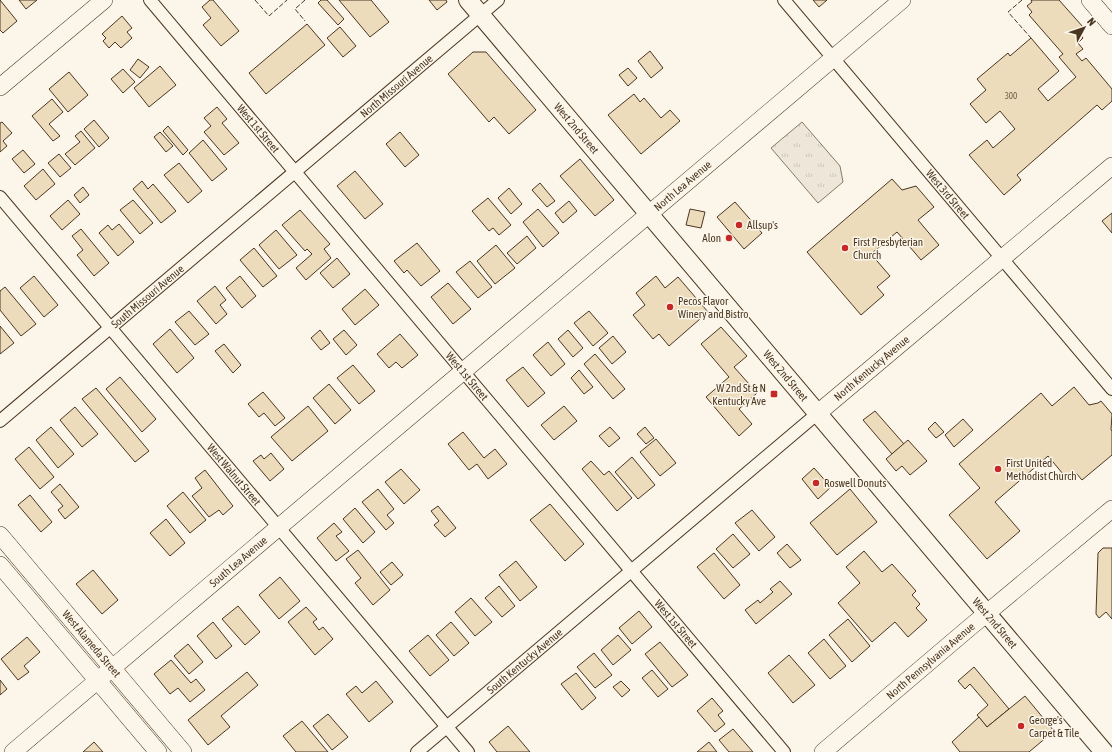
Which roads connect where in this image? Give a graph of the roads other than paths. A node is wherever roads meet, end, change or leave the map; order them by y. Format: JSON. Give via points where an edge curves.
{"nodes":[{"id":1,"x":104,"y":0,"type":"edge"},
{"id":2,"x":150,"y":0,"type":"edge"},
{"id":3,"x":468,"y":0,"type":"edge"},
{"id":4,"x":498,"y":0,"type":"edge"},
{"id":5,"x":784,"y":0,"type":"edge"},
{"id":6,"x":902,"y":0,"type":"edge"},
{"id":7,"x":1090,"y":0,"type":"edge"},
{"id":8,"x":480,"y":15,"type":"junction"},
{"id":9,"x":1112,"y":26,"type":"edge"},
{"id":10,"x":833,"y":58,"type":"junction"},
{"id":11,"x":0,"y":87,"type":"edge"},
{"id":12,"x":1112,"y":166,"type":"edge"},
{"id":13,"x":295,"y":172,"type":"junction"},
{"id":14,"x":0,"y":197,"type":"edge"},
{"id":15,"x":649,"y":214,"type":"junction"},
{"id":16,"x":1002,"y":259,"type":"junction"},
{"id":17,"x":110,"y":327,"type":"junction"},
{"id":18,"x":464,"y":372,"type":"junction"},
{"id":19,"x":1112,"y":389,"type":"edge"},
{"id":20,"x":818,"y":413,"type":"junction"},
{"id":21,"x":0,"y":421,"type":"edge"},
{"id":22,"x":1112,"y":509,"type":"edge"},
{"id":23,"x":279,"y":528,"type":"junction"},
{"id":24,"x":0,"y":535,"type":"edge"},
{"id":25,"x":0,"y":565,"type":"edge"},
{"id":26,"x":632,"y":572,"type":"junction"},
{"id":27,"x":986,"y":613,"type":"junction"},
{"id":28,"x":113,"y":668,"type":"junction"},
{"id":29,"x":98,"y":681,"type":"junction"},
{"id":30,"x":447,"y":727,"type":"junction"},
{"id":31,"x":13,"y":752,"type":"edge"},
{"id":32,"x":158,"y":752,"type":"edge"},
{"id":33,"x":183,"y":752,"type":"edge"},
{"id":34,"x":417,"y":752,"type":"edge"},
{"id":35,"x":468,"y":752,"type":"edge"},
{"id":36,"x":784,"y":752,"type":"edge"},
{"id":37,"x":823,"y":752,"type":"edge"},
{"id":38,"x":1104,"y":752,"type":"edge"}],
"edges":[{"from":1,"to":11,"type":"street"},
{"from":2,"to":13,"type":"street","name":"West 1st Street"},
{"from":3,"to":8,"type":"main road","name":"West 2nd Street"},
{"from":4,"to":8,"type":"street","name":"North Missouri Avenue"},
{"from":5,"to":10,"type":"street","name":"West 3rd Street"},
{"from":6,"to":10,"type":"street","name":"North Lea Avenue"},
{"from":7,"to":9,"type":"street"},
{"from":8,"to":13,"type":"street","name":"North Missouri Avenue"},
{"from":8,"to":15,"type":"main road","name":"West 2nd Street"},
{"from":10,"to":15,"type":"street","name":"North Lea Avenue"},
{"from":10,"to":16,"type":"street","name":"West 3rd Street"},
{"from":12,"to":16,"type":"street","name":"North Kentucky Avenue"},
{"from":13,"to":17,"type":"street","name":"South Missouri Avenue"},
{"from":13,"to":18,"type":"street","name":"West 1st Street"},
{"from":14,"to":17,"type":"street","name":"West Walnut Street"},
{"from":15,"to":18,"type":"street","name":"North Lea Avenue"},
{"from":15,"to":20,"type":"main road","name":"West 2nd Street"},
{"from":16,"to":19,"type":"street","name":"West 3rd Street"},
{"from":16,"to":20,"type":"street","name":"North Kentucky Avenue"},
{"from":17,"to":21,"type":"street","name":"South Missouri Avenue"},
{"from":17,"to":23,"type":"street","name":"West Walnut Street"},
{"from":18,"to":23,"type":"street","name":"South Lea Avenue"},
{"from":18,"to":26,"type":"street","name":"West 1st Street"},
{"from":20,"to":26,"type":"street","name":"North Kentucky Avenue"},
{"from":20,"to":27,"type":"main road","name":"West 2nd Street"},
{"from":22,"to":27,"type":"street","name":"North Pennsylvania Avenue"},
{"from":23,"to":28,"type":"street","name":"South Lea Avenue"},
{"from":23,"to":30,"type":"street","name":"West Walnut Street"},
{"from":24,"to":28,"type":"street","name":"West Alameda Street"},
{"from":25,"to":29,"type":"street","name":"West Alameda Street"},
{"from":26,"to":30,"type":"street","name":"South Kentucky Avenue"},
{"from":26,"to":36,"type":"street","name":"West 1st Street"},
{"from":27,"to":37,"type":"street","name":"North Pennsylvania Avenue"},
{"from":27,"to":38,"type":"main road","name":"West 2nd Street"},
{"from":28,"to":29,"type":"street","name":"South Lea Avenue"},
{"from":28,"to":33,"type":"street","name":"West Alameda Street"},
{"from":29,"to":31,"type":"street","name":"South Lea Avenue"},
{"from":29,"to":32,"type":"street","name":"West Alameda Street"},
{"from":30,"to":34,"type":"street","name":"South Kentucky Avenue"},
{"from":30,"to":35,"type":"street","name":"West Walnut Street"}]}
